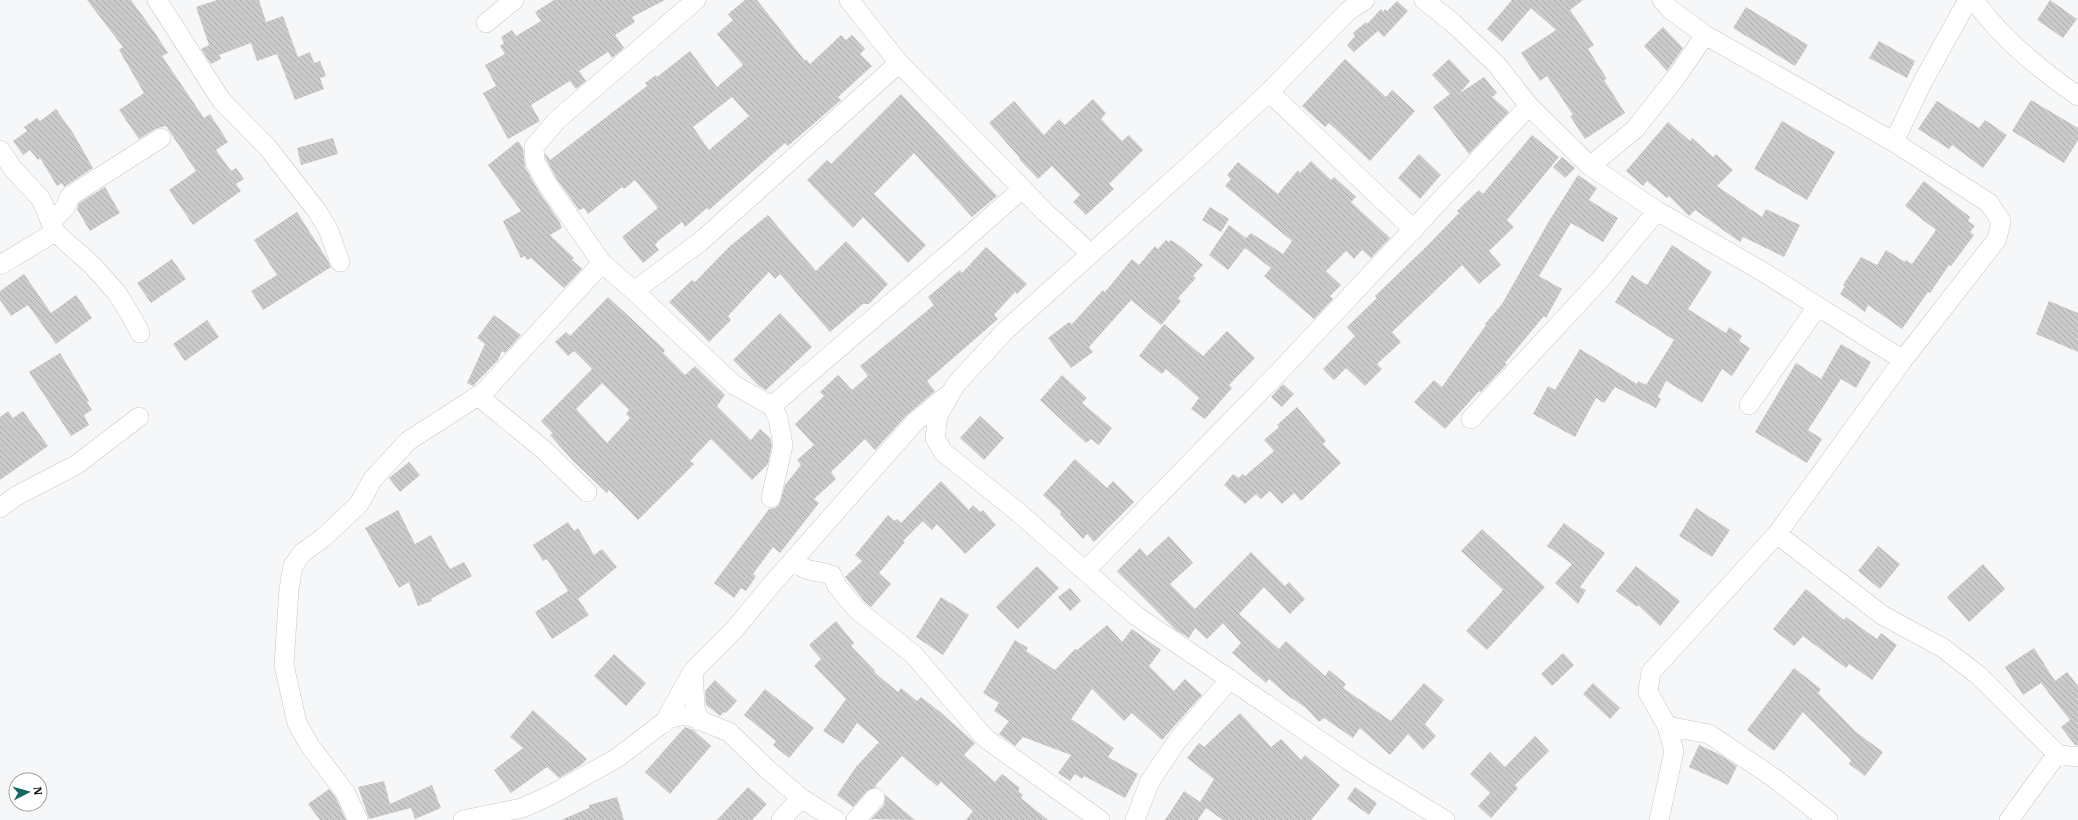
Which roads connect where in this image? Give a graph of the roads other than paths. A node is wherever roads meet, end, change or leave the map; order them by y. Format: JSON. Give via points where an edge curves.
{"nodes":[{"id":1,"x":156,"y":0,"type":"edge"},
{"id":2,"x":514,"y":0,"type":"edge"},
{"id":3,"x":696,"y":0,"type":"edge"},
{"id":4,"x":849,"y":0,"type":"edge"},
{"id":5,"x":1365,"y":0,"type":"edge"},
{"id":6,"x":1424,"y":0,"type":"edge"},
{"id":7,"x":1662,"y":0,"type":"edge"},
{"id":8,"x":1968,"y":0,"type":"edge"},
{"id":9,"x":1974,"y":0,"type":"edge"},
{"id":10,"x":486,"y":23,"type":"dead end"},
{"id":11,"x":1704,"y":35,"type":"junction"},
{"id":12,"x":899,"y":63,"type":"junction"},
{"id":13,"x":1269,"y":92,"type":"junction"},
{"id":14,"x":2078,"y":96,"type":"edge"},
{"id":15,"x":1529,"y":106,"type":"junction"},
{"id":16,"x":161,"y":138,"type":"dead end"},
{"id":17,"x":1894,"y":142,"type":"junction"},
{"id":18,"x":0,"y":150,"type":"edge"},
{"id":19,"x":1590,"y":166,"type":"junction"},
{"id":20,"x":1022,"y":189,"type":"junction"},
{"id":21,"x":1657,"y":211,"type":"junction"},
{"id":22,"x":54,"y":227,"type":"junction"},
{"id":23,"x":1414,"y":230,"type":"junction"},
{"id":24,"x":1090,"y":254,"type":"junction"},
{"id":25,"x":340,"y":262,"type":"dead end"},
{"id":26,"x":602,"y":263,"type":"junction"},
{"id":27,"x":0,"y":265,"type":"edge"},
{"id":28,"x":634,"y":290,"type":"junction"},
{"id":29,"x":1817,"y":307,"type":"junction"},
{"id":30,"x":140,"y":333,"type":"dead end"},
{"id":31,"x":1903,"y":360,"type":"junction"},
{"id":32,"x":952,"y":391,"type":"junction"},
{"id":33,"x":478,"y":396,"type":"junction"},
{"id":34,"x":1749,"y":405,"type":"dead end"},
{"id":35,"x":772,"y":406,"type":"junction"},
{"id":36,"x":140,"y":416,"type":"dead end"},
{"id":37,"x":1471,"y":419,"type":"dead end"},
{"id":38,"x":586,"y":492,"type":"dead end"},
{"id":39,"x":771,"y":498,"type":"dead end"},
{"id":40,"x":0,"y":508,"type":"edge"},
{"id":41,"x":1777,"y":534,"type":"junction"},
{"id":42,"x":794,"y":560,"type":"junction"},
{"id":43,"x":1086,"y":570,"type":"junction"},
{"id":44,"x":693,"y":671,"type":"junction"},
{"id":45,"x":1230,"y":679,"type":"junction"},
{"id":46,"x":699,"y":721,"type":"junction"},
{"id":47,"x":664,"y":723,"type":"junction"},
{"id":48,"x":1667,"y":726,"type":"junction"},
{"id":49,"x":2057,"y":754,"type":"junction"},
{"id":50,"x":2078,"y":756,"type":"edge"},
{"id":51,"x":801,"y":798,"type":"junction"},
{"id":52,"x":876,"y":798,"type":"dead end"},
{"id":53,"x":358,"y":820,"type":"edge"},
{"id":54,"x":465,"y":820,"type":"edge"},
{"id":55,"x":781,"y":820,"type":"edge"},
{"id":56,"x":836,"y":820,"type":"edge"},
{"id":57,"x":856,"y":820,"type":"edge"},
{"id":58,"x":1100,"y":820,"type":"edge"},
{"id":59,"x":1135,"y":820,"type":"edge"},
{"id":60,"x":1445,"y":820,"type":"edge"},
{"id":61,"x":1660,"y":820,"type":"edge"},
{"id":62,"x":1828,"y":820,"type":"edge"},
{"id":63,"x":2009,"y":820,"type":"edge"}],
"edges":[{"from":1,"to":25,"type":"street","via":[[221,100],[268,148],[317,211],[328,229]]},
{"from":2,"to":10,"type":"street"},
{"from":3,"to":26,"type":"street","via":[[557,120],[534,146],[535,162],[547,184]]},
{"from":4,"to":12,"type":"street"},
{"from":5,"to":13,"type":"street","via":[[1348,11]]},
{"from":6,"to":15,"type":"street","via":[[1453,23],[1497,65]]},
{"from":7,"to":11,"type":"street"},
{"from":8,"to":17,"type":"street","via":[[1922,83]]},
{"from":9,"to":14,"type":"street","via":[[1993,24],[2017,47]]},
{"from":11,"to":17,"type":"street"},
{"from":11,"to":19,"type":"street","via":[[1677,76],[1635,129]]},
{"from":12,"to":20,"type":"street"},
{"from":12,"to":28,"type":"street","via":[[700,242]]},
{"from":13,"to":23,"type":"street"},
{"from":13,"to":24,"type":"street"},
{"from":15,"to":19,"type":"street"},
{"from":15,"to":23,"type":"street"},
{"from":16,"to":22,"type":"street","via":[[70,196]]},
{"from":17,"to":31,"type":"street","via":[[1989,203],[2002,221],[1997,239]]},
{"from":18,"to":22,"type":"street","via":[[14,170],[41,199]]},
{"from":19,"to":21,"type":"street"},
{"from":20,"to":24,"type":"street"},
{"from":20,"to":35,"type":"street"},
{"from":21,"to":29,"type":"street","via":[[1760,270]]},
{"from":21,"to":37,"type":"street","via":[[1600,280]]},
{"from":22,"to":27,"type":"street"},
{"from":22,"to":30,"type":"street","via":[[117,293]]},
{"from":23,"to":43,"type":"street"},
{"from":24,"to":32,"type":"street","via":[[1006,330]]},
{"from":26,"to":28,"type":"street"},
{"from":26,"to":33,"type":"street"},
{"from":28,"to":35,"type":"street","via":[[734,385]]},
{"from":29,"to":31,"type":"street"},
{"from":29,"to":34,"type":"street"},
{"from":31,"to":41,"type":"street"},
{"from":32,"to":42,"type":"street","via":[[915,422]]},
{"from":32,"to":43,"type":"street","via":[[938,415],[934,438],[943,452]]},
{"from":33,"to":38,"type":"street","via":[[544,450]]},
{"from":33,"to":53,"type":"street","via":[[408,441],[373,478],[359,504],[323,538],[302,553],[293,566],[284,665],[297,723],[310,746],[344,792]]},
{"from":35,"to":39,"type":"street","via":[[778,418],[783,445]]},
{"from":36,"to":40,"type":"street","via":[[76,465],[16,496]]},
{"from":41,"to":48,"type":"street","via":[[1651,672],[1648,692]]},
{"from":41,"to":49,"type":"street","via":[[1882,615],[1943,648],[1978,675]]},
{"from":42,"to":44,"type":"street","via":[[734,630]]},
{"from":42,"to":58,"type":"street","via":[[806,570],[822,571],[832,575],[856,609],[913,654],[985,738]]},
{"from":43,"to":45,"type":"street","via":[[1135,615]]},
{"from":44,"to":46,"type":"street","via":[[695,707]]},
{"from":44,"to":47,"type":"street"},
{"from":45,"to":59,"type":"street","via":[[1177,741],[1150,781]]},
{"from":45,"to":60,"type":"street","via":[[1366,772]]},
{"from":46,"to":47,"type":"street","via":[[689,716],[679,716]]},
{"from":46,"to":51,"type":"street","via":[[729,732]]},
{"from":47,"to":54,"type":"street","via":[[617,758],[549,796],[522,808]]},
{"from":48,"to":61,"type":"street","via":[[1674,751]]},
{"from":48,"to":62,"type":"street","via":[[1709,734],[1774,778]]},
{"from":49,"to":50,"type":"street"},
{"from":49,"to":63,"type":"street"},
{"from":51,"to":55,"type":"street"},
{"from":51,"to":56,"type":"street"},
{"from":52,"to":57,"type":"street"}]}
